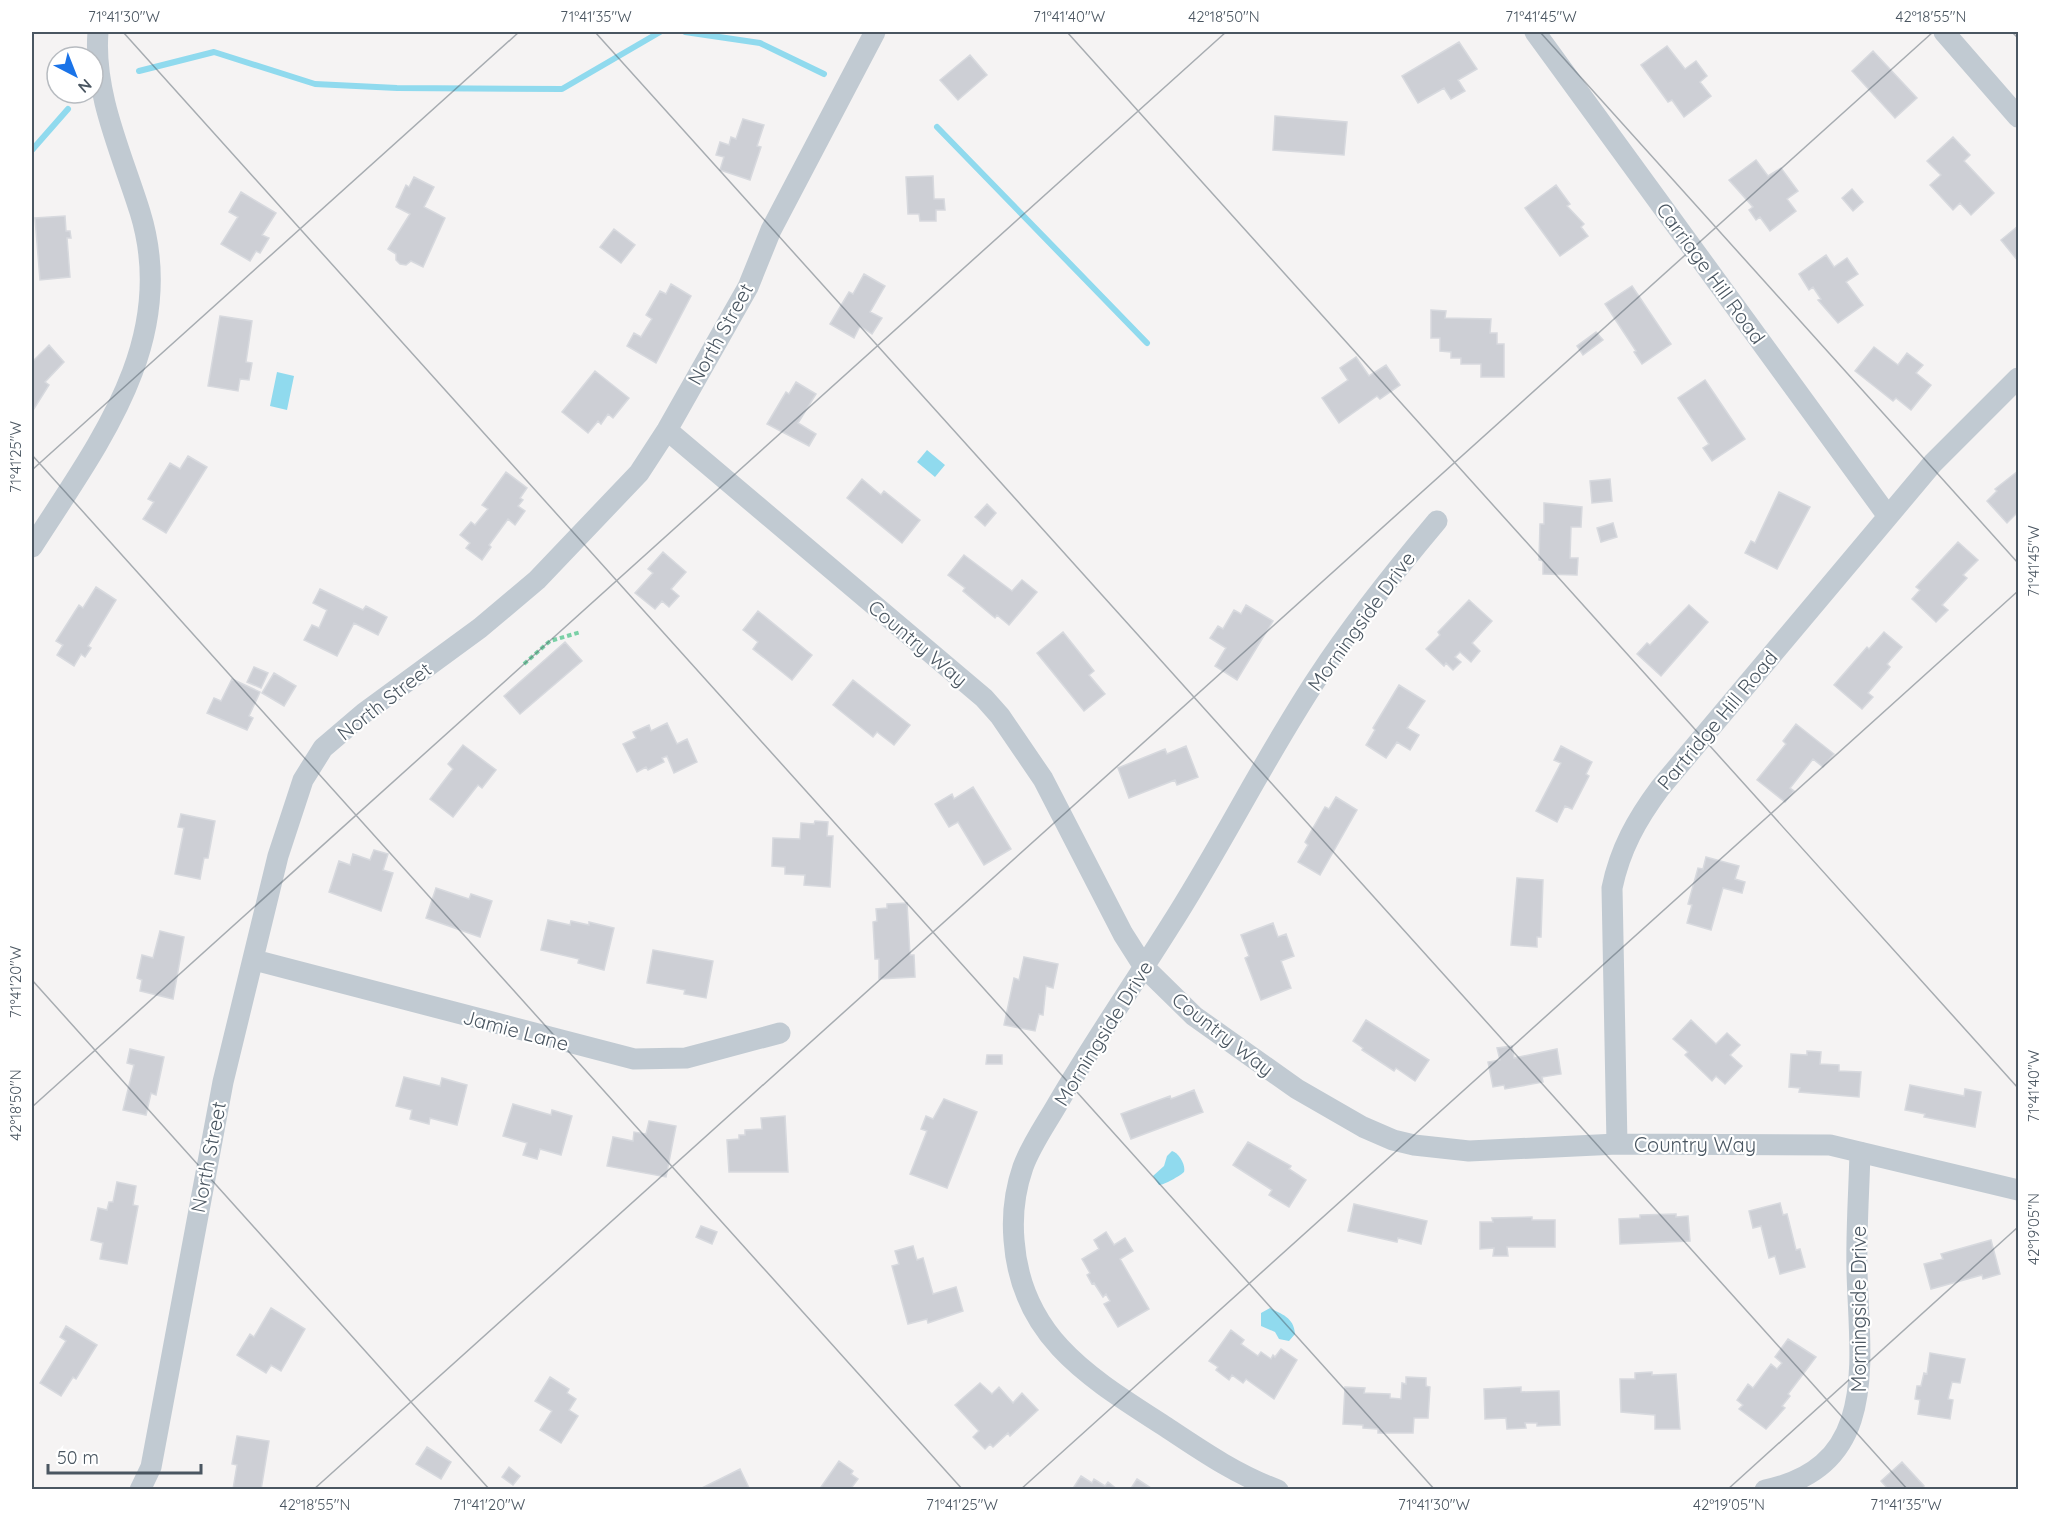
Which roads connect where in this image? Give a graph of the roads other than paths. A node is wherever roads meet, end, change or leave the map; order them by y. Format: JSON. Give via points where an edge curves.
{"nodes":[{"id":1,"x":98,"y":32,"type":"edge"},
{"id":2,"x":875,"y":32,"type":"edge"},
{"id":3,"x":1535,"y":32,"type":"edge"},
{"id":4,"x":1944,"y":32,"type":"edge"},
{"id":5,"x":2019,"y":117,"type":"edge"},
{"id":6,"x":2019,"y":378,"type":"edge"},
{"id":7,"x":667,"y":430,"type":"junction"},
{"id":8,"x":1887,"y":515,"type":"junction"},
{"id":9,"x":1437,"y":521,"type":"dead end"},
{"id":10,"x":32,"y":546,"type":"edge"},
{"id":11,"x":254,"y":960,"type":"junction"},
{"id":12,"x":1144,"y":967,"type":"junction"},
{"id":13,"x":780,"y":1033,"type":"dead end"},
{"id":14,"x":1617,"y":1144,"type":"junction"},
{"id":15,"x":1860,"y":1152,"type":"junction"},
{"id":16,"x":2019,"y":1190,"type":"edge"},
{"id":17,"x":140,"y":1490,"type":"edge"},
{"id":18,"x":1278,"y":1490,"type":"edge"},
{"id":19,"x":1765,"y":1490,"type":"edge"}],
"edges":[{"from":1,"to":10,"type":"street","via":[[102,94],[147,243],[146,323],[123,400]]},
{"from":2,"to":7,"type":"street","name":"North Street","via":[[771,230],[748,287]]},
{"from":3,"to":8,"type":"street","name":"Carriage Hill Road"},
{"from":4,"to":5,"type":"street"},
{"from":6,"to":8,"type":"street","name":"Partridge Hill Road","via":[[1971,422]]},
{"from":7,"to":11,"type":"street","name":"North Street","via":[[639,473],[537,580],[323,748],[303,780],[288,820]]},
{"from":7,"to":12,"type":"street","name":"Country Way","via":[[995,710],[1043,779]]},
{"from":8,"to":14,"type":"street","name":"Partridge Hill Road","via":[[1660,788],[1639,816],[1626,843],[1613,882],[1611,911]]},
{"from":9,"to":12,"type":"street","name":"Morningside Drive","via":[[1356,621],[1316,680]]},
{"from":11,"to":13,"type":"street","name":"Jamie Lane","via":[[634,1059],[686,1058]]},
{"from":11,"to":17,"type":"street","name":"North Street","via":[[223,1082],[151,1467]]},
{"from":12,"to":14,"type":"street","name":"Country Way","via":[[1194,1016],[1297,1089],[1393,1140],[1469,1151]]},
{"from":12,"to":18,"type":"street","name":"Morningside Drive","via":[[1072,1079],[1023,1166],[1014,1222],[1021,1279],[1045,1331],[1084,1373],[1228,1468]]},
{"from":14,"to":15,"type":"street","name":"Country Way","via":[[1797,1143]]},
{"from":15,"to":16,"type":"street","name":"Country Way"},
{"from":15,"to":19,"type":"street","name":"Morningside Drive","via":[[1858,1404],[1845,1435],[1824,1462],[1795,1481]]}]}
